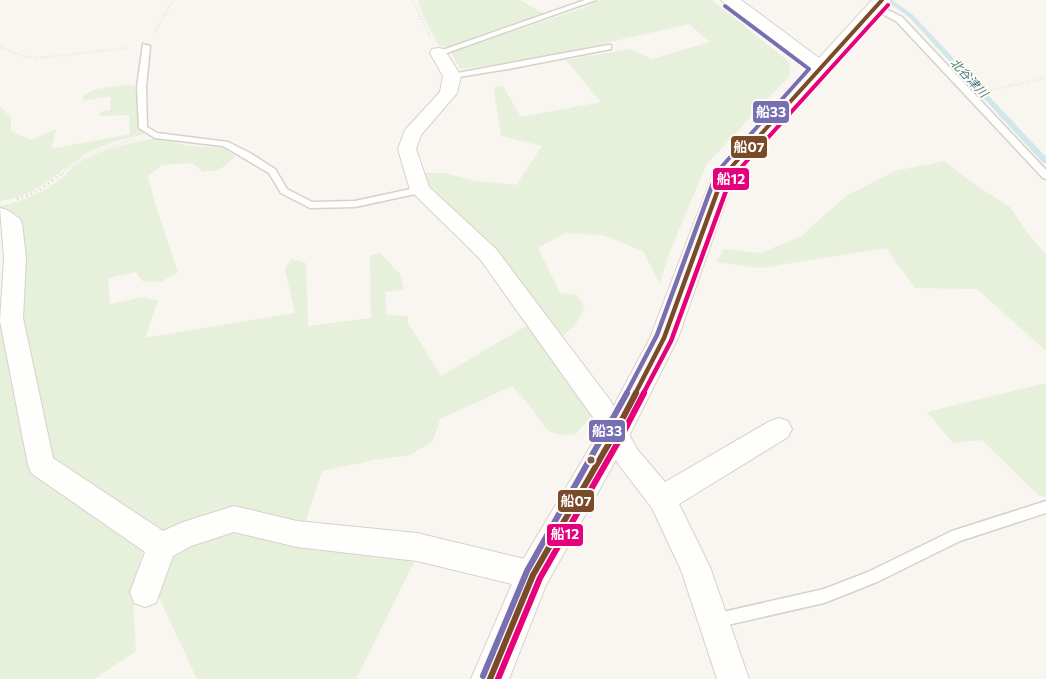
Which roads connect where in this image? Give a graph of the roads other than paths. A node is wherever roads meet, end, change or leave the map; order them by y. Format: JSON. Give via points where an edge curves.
{"nodes":[{"id":1,"x":592,"y":0,"type":"edge"},
{"id":2,"x":730,"y":0,"type":"edge"},
{"id":3,"x":879,"y":4,"type":"edge"},
{"id":4,"x":146,"y":46,"type":"road end"},
{"id":5,"x":608,"y":46,"type":"dead end"},
{"id":6,"x":438,"y":52,"type":"joint"},
{"id":7,"x":820,"y":68,"type":"junction"},
{"id":8,"x":452,"y":76,"type":"junction"},
{"id":9,"x":1046,"y":176,"type":"edge"},
{"id":10,"x":420,"y":190,"type":"junction"},
{"id":11,"x":4,"y":208,"type":"edge"},
{"id":12,"x":779,"y":429,"type":"dead end"},
{"id":13,"x":615,"y":433,"type":"junction"},
{"id":14,"x":662,"y":498,"type":"junction"},
{"id":15,"x":1046,"y":507,"type":"edge"},
{"id":16,"x":162,"y":547,"type":"junction"},
{"id":17,"x":533,"y":575,"type":"junction"},
{"id":18,"x":145,"y":592,"type":"dead end"},
{"id":19,"x":714,"y":621,"type":"junction"},
{"id":20,"x":490,"y":679,"type":"edge"},
{"id":21,"x":733,"y":679,"type":"edge"}],
"edges":[{"from":1,"to":6,"type":"lane"},
{"from":2,"to":7,"type":"main road"},
{"from":3,"to":7,"type":"main road"},
{"from":3,"to":9,"type":"lane","via":[[899,19]]},
{"from":4,"to":10,"type":"lane","via":[[141,77],[141,112],[143,128],[155,135],[226,144],[272,171],[284,192],[310,205],[355,204]]},
{"from":5,"to":8,"type":"lane"},
{"from":6,"to":8,"type":"street"},
{"from":7,"to":13,"type":"main road","via":[[724,176],[664,338]]},
{"from":8,"to":10,"type":"street","via":[[448,93],[412,134],[407,149]]},
{"from":10,"to":13,"type":"street","via":[[488,254],[601,408]]},
{"from":11,"to":16,"type":"street","via":[[12,223],[15,258],[11,318],[41,465]]},
{"from":12,"to":14,"type":"street"},
{"from":13,"to":14,"type":"street","via":[[628,457]]},
{"from":13,"to":17,"type":"main road"},
{"from":14,"to":19,"type":"street","via":[[694,567]]},
{"from":15,"to":19,"type":"lane","via":[[957,536],[872,578],[824,596]]},
{"from":16,"to":17,"type":"street","via":[[184,535],[234,519],[297,534],[417,547]]},
{"from":16,"to":18,"type":"street"},
{"from":17,"to":20,"type":"main road"},
{"from":19,"to":21,"type":"street"}]}
